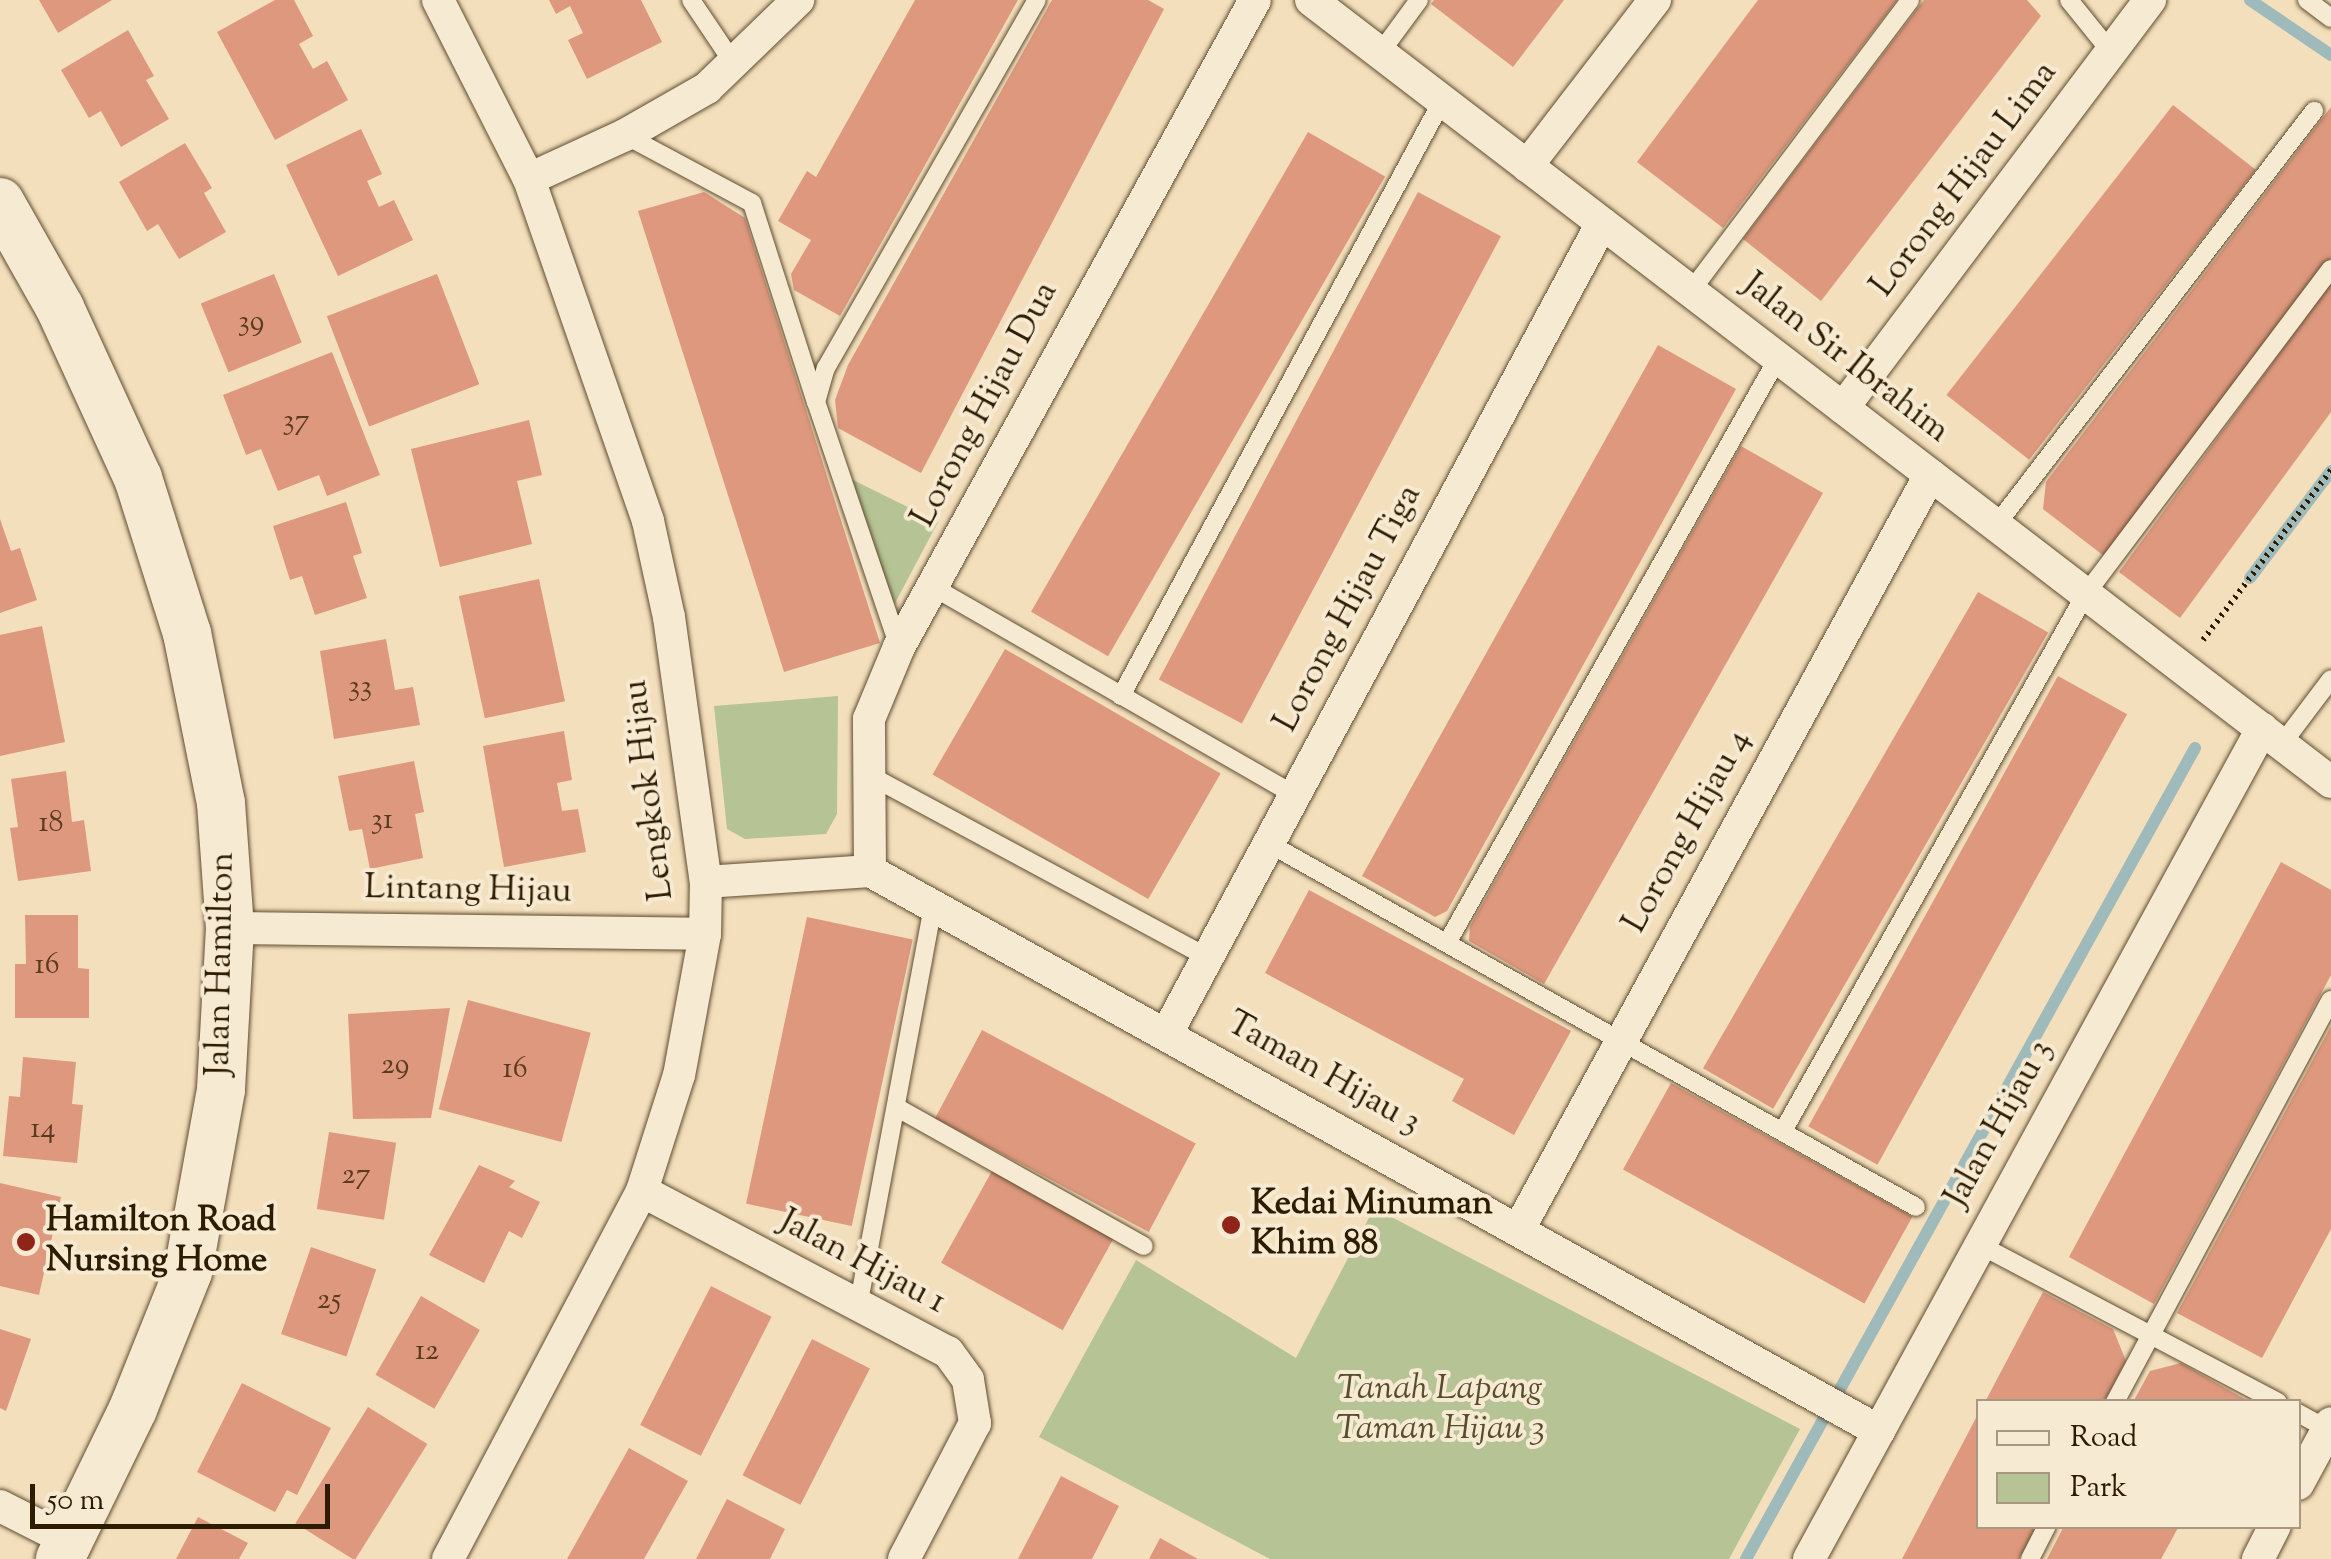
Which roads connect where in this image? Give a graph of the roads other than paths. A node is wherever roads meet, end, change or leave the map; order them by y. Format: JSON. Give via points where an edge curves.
{"nodes":[{"id":1,"x":438,"y":0,"type":"edge"},
{"id":2,"x":691,"y":0,"type":"edge"},
{"id":3,"x":798,"y":0,"type":"edge"},
{"id":4,"x":1037,"y":0,"type":"edge"},
{"id":5,"x":1255,"y":0,"type":"edge"},
{"id":6,"x":1310,"y":0,"type":"edge"},
{"id":7,"x":1419,"y":0,"type":"edge"},
{"id":8,"x":1655,"y":0,"type":"edge"},
{"id":9,"x":1910,"y":0,"type":"edge"},
{"id":10,"x":2070,"y":0,"type":"edge"},
{"id":11,"x":2150,"y":0,"type":"edge"},
{"id":12,"x":2306,"y":0,"type":"edge"},
{"id":13,"x":2331,"y":18,"type":"edge"},
{"id":14,"x":1380,"y":52,"type":"junction"},
{"id":15,"x":2111,"y":52,"type":"junction"},
{"id":16,"x":734,"y":64,"type":"junction"},
{"id":17,"x":1442,"y":101,"type":"junction"},
{"id":18,"x":2314,"y":111,"type":"dead end"},
{"id":19,"x":626,"y":135,"type":"junction"},
{"id":20,"x":1527,"y":166,"type":"junction"},
{"id":21,"x":529,"y":178,"type":"junction"},
{"id":22,"x":0,"y":202,"type":"edge"},
{"id":23,"x":1602,"y":223,"type":"junction"},
{"id":24,"x":2331,"y":269,"type":"edge"},
{"id":25,"x":1690,"y":291,"type":"junction"},
{"id":26,"x":1778,"y":358,"type":"junction"},
{"id":27,"x":816,"y":402,"type":"junction"},
{"id":28,"x":1843,"y":408,"type":"junction"},
{"id":29,"x":1930,"y":475,"type":"junction"},
{"id":30,"x":1997,"y":524,"type":"junction"},
{"id":31,"x":932,"y":587,"type":"junction"},
{"id":32,"x":2085,"y":595,"type":"junction"},
{"id":33,"x":899,"y":647,"type":"junction"},
{"id":34,"x":2331,"y":679,"type":"edge"},
{"id":35,"x":1122,"y":696,"type":"junction"},
{"id":36,"x":2272,"y":736,"type":"junction"},
{"id":37,"x":866,"y":774,"type":"junction"},
{"id":38,"x":2331,"y":782,"type":"edge"},
{"id":39,"x":1294,"y":795,"type":"junction"},
{"id":40,"x":1268,"y":843,"type":"junction"},
{"id":41,"x":870,"y":871,"type":"junction"},
{"id":42,"x":706,"y":882,"type":"junction"},
{"id":43,"x":933,"y":908,"type":"junction"},
{"id":44,"x":230,"y":928,"type":"junction"},
{"id":45,"x":705,"y":934,"type":"junction"},
{"id":46,"x":1447,"y":943,"type":"junction"},
{"id":47,"x":1207,"y":957,"type":"junction"},
{"id":48,"x":2331,"y":1000,"type":"edge"},
{"id":49,"x":1166,"y":1033,"type":"junction"},
{"id":50,"x":1620,"y":1038,"type":"junction"},
{"id":51,"x":896,"y":1107,"type":"junction"},
{"id":52,"x":1782,"y":1131,"type":"junction"},
{"id":53,"x":642,"y":1191,"type":"junction"},
{"id":54,"x":1916,"y":1207,"type":"dead end"},
{"id":55,"x":1519,"y":1229,"type":"junction"},
{"id":56,"x":1980,"y":1245,"type":"junction"},
{"id":57,"x":1144,"y":1246,"type":"dead end"},
{"id":58,"x":858,"y":1307,"type":"junction"},
{"id":59,"x":2152,"y":1333,"type":"junction"},
{"id":60,"x":2116,"y":1399,"type":"edge"},
{"id":61,"x":2273,"y":1399,"type":"edge"},
{"id":62,"x":2301,"y":1414,"type":"edge"},
{"id":63,"x":1864,"y":1423,"type":"junction"},
{"id":64,"x":2330,"y":1428,"type":"edge"},
{"id":65,"x":2301,"y":1479,"type":"edge"},
{"id":66,"x":0,"y":1506,"type":"edge"},
{"id":67,"x":2045,"y":1529,"type":"edge"},
{"id":68,"x":2274,"y":1529,"type":"edge"},
{"id":69,"x":64,"y":1550,"type":"edge"},
{"id":70,"x":448,"y":1559,"type":"edge"},
{"id":71,"x":904,"y":1559,"type":"edge"},
{"id":72,"x":1809,"y":1559,"type":"edge"},
{"id":73,"x":2030,"y":1559,"type":"edge"},
{"id":74,"x":2258,"y":1559,"type":"edge"}],
"edges":[{"from":1,"to":21,"type":"street","name":"Lengkok Hijau"},
{"from":2,"to":16,"type":"lane"},
{"from":3,"to":16,"type":"street"},
{"from":4,"to":27,"type":"lane","via":[[826,368]]},
{"from":5,"to":31,"type":"street","name":"Lorong Hijau Dua"},
{"from":6,"to":14,"type":"street","name":"Jalan Sir Ibrahim"},
{"from":7,"to":14,"type":"lane"},
{"from":8,"to":20,"type":"street"},
{"from":9,"to":25,"type":"lane"},
{"from":10,"to":15,"type":"lane"},
{"from":11,"to":15,"type":"street","name":"Lorong Hijau Lima"},
{"from":12,"to":13,"type":"lane"},
{"from":14,"to":17,"type":"street","name":"Jalan Sir Ibrahim"},
{"from":15,"to":28,"type":"street","name":"Lorong Hijau Lima"},
{"from":16,"to":19,"type":"street","via":[[707,88]]},
{"from":17,"to":20,"type":"street","name":"Jalan Sir Ibrahim"},
{"from":17,"to":35,"type":"lane"},
{"from":18,"to":30,"type":"lane"},
{"from":19,"to":21,"type":"street"},
{"from":19,"to":27,"type":"lane","via":[[752,203]]},
{"from":20,"to":23,"type":"street","name":"Jalan Sir Ibrahim"},
{"from":21,"to":42,"type":"street","name":"Lengkok Hijau","via":[[648,521],[669,617]]},
{"from":22,"to":44,"type":"main road","name":"Jalan Hamilton","via":[[60,308],[138,478],[187,633],[220,803]]},
{"from":23,"to":25,"type":"street","name":"Jalan Sir Ibrahim"},
{"from":23,"to":39,"type":"street","name":"Lorong Hijau Tiga"},
{"from":24,"to":32,"type":"lane"},
{"from":25,"to":26,"type":"street","name":"Jalan Sir Ibrahim"},
{"from":26,"to":28,"type":"street","name":"Jalan Sir Ibrahim"},
{"from":26,"to":46,"type":"lane"},
{"from":27,"to":33,"type":"lane"},
{"from":28,"to":29,"type":"street","name":"Jalan Sir Ibrahim"},
{"from":29,"to":30,"type":"street","name":"Jalan Sir Ibrahim"},
{"from":29,"to":50,"type":"street","name":"Lorong Hijau 4"},
{"from":30,"to":32,"type":"street","name":"Jalan Sir Ibrahim"},
{"from":31,"to":33,"type":"street","name":"Lorong Hijau Dua"},
{"from":31,"to":35,"type":"lane"},
{"from":32,"to":36,"type":"street","name":"Jalan Sir Ibrahim"},
{"from":32,"to":52,"type":"lane"},
{"from":33,"to":37,"type":"street","name":"Lorong Hijau Dua","via":[[869,719]]},
{"from":34,"to":36,"type":"lane"},
{"from":35,"to":39,"type":"lane"},
{"from":36,"to":38,"type":"street","name":"Jalan Sir Ibrahim"},
{"from":36,"to":56,"type":"street","name":"Jalan Hijau 3"},
{"from":37,"to":41,"type":"street","name":"Lorong Hijau Dua"},
{"from":37,"to":47,"type":"lane"},
{"from":39,"to":40,"type":"street","name":"Lorong Hijau Tiga"},
{"from":40,"to":46,"type":"lane"},
{"from":40,"to":47,"type":"street","name":"Lorong Hijau Tiga"},
{"from":41,"to":42,"type":"street"},
{"from":41,"to":43,"type":"street","name":"Taman Hijau 3"},
{"from":42,"to":45,"type":"street","name":"Lengkok Hijau"},
{"from":43,"to":49,"type":"street","name":"Taman Hijau 3"},
{"from":43,"to":51,"type":"lane"},
{"from":44,"to":45,"type":"street","name":"Lintang Hijau"},
{"from":44,"to":69,"type":"main road","name":"Jalan Hamilton","via":[[221,1090],[188,1272],[133,1410]]},
{"from":45,"to":53,"type":"street","name":"Lengkok Hijau","via":[[679,1075]]},
{"from":46,"to":50,"type":"lane"},
{"from":47,"to":49,"type":"street","name":"Lorong Hijau Tiga"},
{"from":48,"to":59,"type":"lane"},
{"from":49,"to":55,"type":"street","name":"Taman Hijau 3"},
{"from":50,"to":52,"type":"lane"},
{"from":50,"to":55,"type":"street","name":"Lorong Hijau 4"},
{"from":51,"to":57,"type":"lane"},
{"from":51,"to":58,"type":"lane"},
{"from":52,"to":54,"type":"lane"},
{"from":53,"to":58,"type":"street","name":"Jalan Hijau 1"},
{"from":53,"to":70,"type":"street","name":"Lengkok Hijau"},
{"from":55,"to":63,"type":"street","name":"Taman Hijau 3"},
{"from":56,"to":59,"type":"lane"},
{"from":56,"to":63,"type":"street","name":"Jalan Hijau 3"},
{"from":58,"to":71,"type":"street","name":"Jalan Hijau 1","via":[[948,1352],[968,1380],[975,1423]]},
{"from":59,"to":60,"type":"lane"},
{"from":59,"to":61,"type":"lane"},
{"from":62,"to":64,"type":"lane"},
{"from":63,"to":72,"type":"street","name":"Jalan Hijau 3"},
{"from":64,"to":65,"type":"street"},
{"from":66,"to":69,"type":"street"},
{"from":67,"to":73,"type":"lane"},
{"from":68,"to":74,"type":"street"}]}
